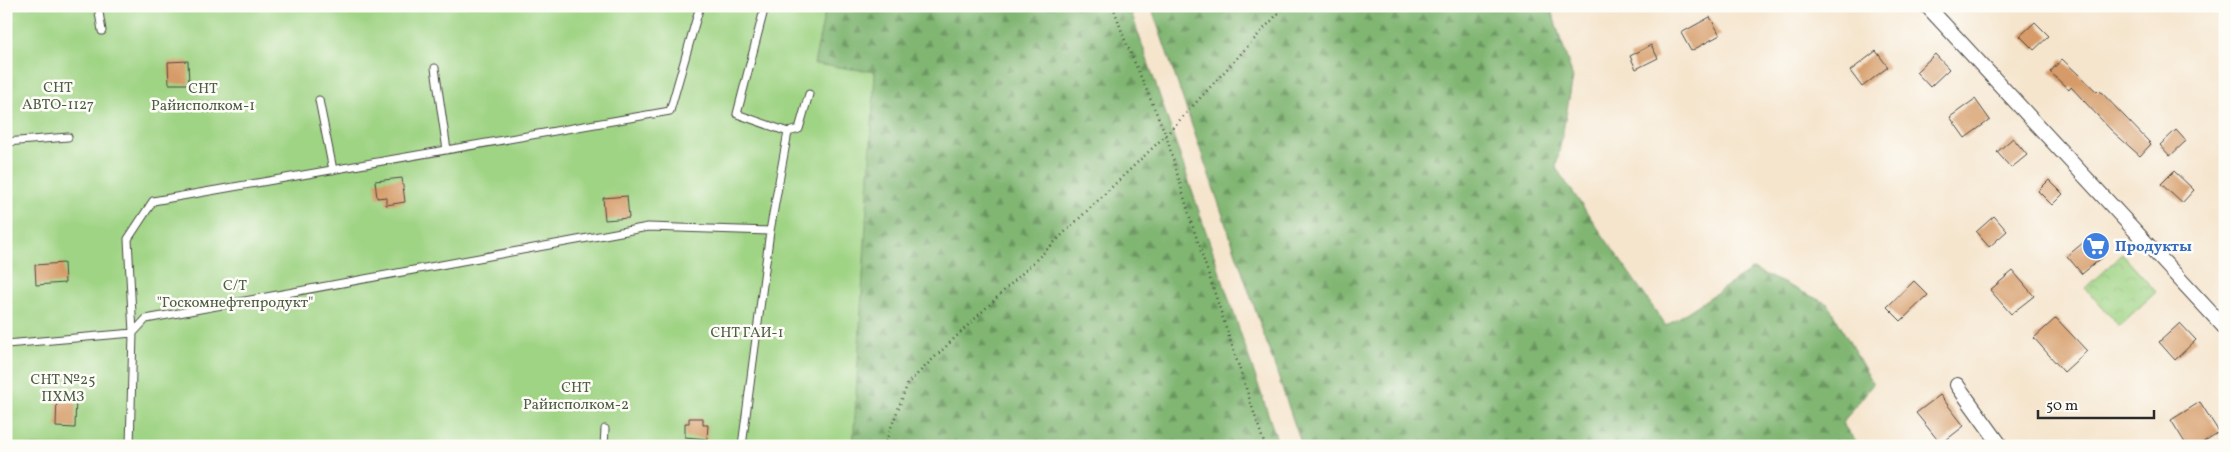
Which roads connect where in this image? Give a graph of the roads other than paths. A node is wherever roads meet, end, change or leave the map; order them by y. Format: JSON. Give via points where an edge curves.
{"nodes":[{"id":1,"x":98,"y":6,"type":"edge"},
{"id":2,"x":700,"y":6,"type":"edge"},
{"id":3,"x":766,"y":6,"type":"edge"},
{"id":4,"x":1927,"y":6,"type":"edge"},
{"id":5,"x":102,"y":31,"type":"dead end"},
{"id":6,"x":435,"y":68,"type":"dead end"},
{"id":7,"x":809,"y":94,"type":"dead end"},
{"id":8,"x":319,"y":100,"type":"dead end"},
{"id":9,"x":788,"y":132,"type":"junction"},
{"id":10,"x":68,"y":137,"type":"dead end"},
{"id":11,"x":6,"y":142,"type":"edge"},
{"id":12,"x":447,"y":150,"type":"junction"},
{"id":13,"x":333,"y":170,"type":"junction"},
{"id":14,"x":770,"y":231,"type":"junction"},
{"id":15,"x":2225,"y":328,"type":"edge"},
{"id":16,"x":133,"y":333,"type":"junction"},
{"id":17,"x":6,"y":344,"type":"edge"},
{"id":18,"x":1957,"y":385,"type":"dead end"},
{"id":19,"x":605,"y":428,"type":"dead end"},
{"id":20,"x":130,"y":446,"type":"edge"},
{"id":21,"x":604,"y":446,"type":"edge"},
{"id":22,"x":742,"y":446,"type":"edge"},
{"id":23,"x":2001,"y":446,"type":"edge"}],
"edges":[{"from":1,"to":5,"type":"lane"},
{"from":2,"to":12,"type":"lane","via":[[670,111]]},
{"from":3,"to":9,"type":"lane","via":[[737,114]]},
{"from":4,"to":15,"type":"street"},
{"from":6,"to":12,"type":"lane"},
{"from":7,"to":9,"type":"lane","via":[[799,129]]},
{"from":8,"to":13,"type":"lane"},
{"from":9,"to":14,"type":"lane"},
{"from":10,"to":11,"type":"lane"},
{"from":12,"to":13,"type":"lane"},
{"from":13,"to":16,"type":"lane","via":[[154,202],[128,239]]},
{"from":14,"to":16,"type":"lane","via":[[648,227],[146,320]]},
{"from":14,"to":22,"type":"lane"},
{"from":16,"to":17,"type":"lane"},
{"from":16,"to":20,"type":"lane"},
{"from":18,"to":23,"type":"street"},
{"from":19,"to":21,"type":"lane"}]}
